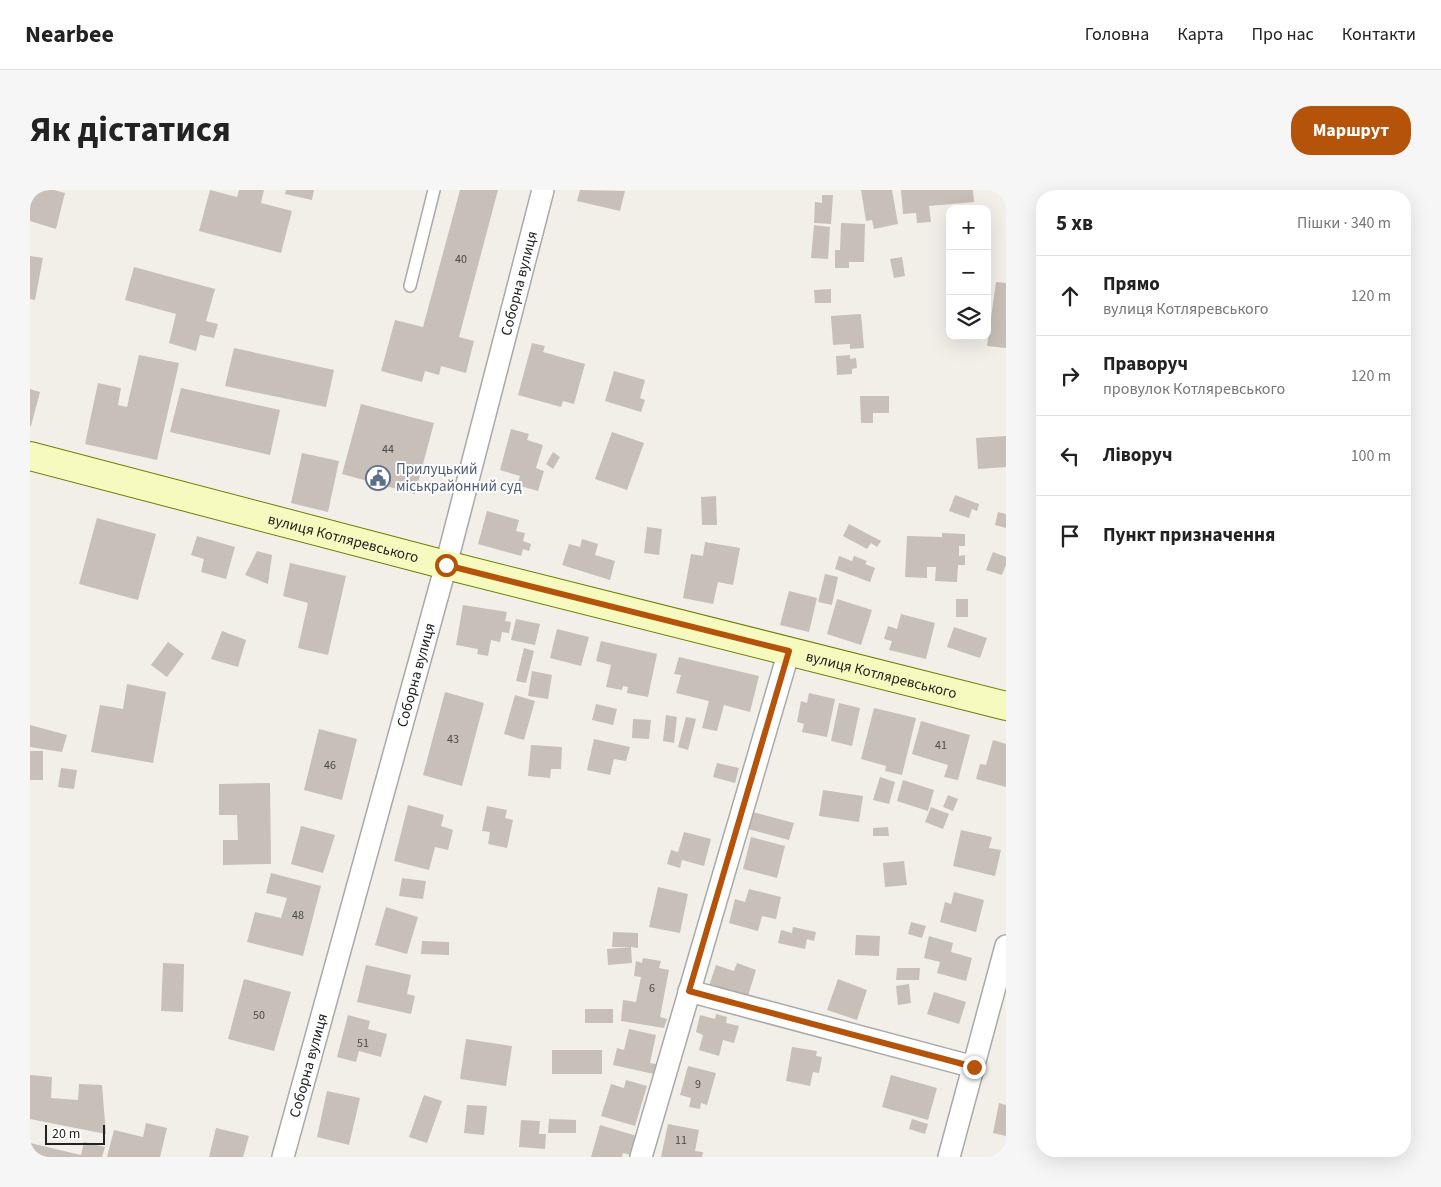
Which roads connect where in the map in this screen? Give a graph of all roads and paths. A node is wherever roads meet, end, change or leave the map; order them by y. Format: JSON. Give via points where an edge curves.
{"nodes":[{"id":1,"x":434,"y":190,"type":"edge"},
{"id":2,"x":543,"y":190,"type":"edge"},
{"id":3,"x":410,"y":286,"type":"dead end"},
{"id":4,"x":30,"y":456,"type":"edge"},
{"id":5,"x":446,"y":565,"type":"junction"},
{"id":6,"x":789,"y":651,"type":"junction"},
{"id":7,"x":1006,"y":706,"type":"edge"},
{"id":8,"x":1006,"y":946,"type":"edge"},
{"id":9,"x":689,"y":991,"type":"junction"},
{"id":10,"x":974,"y":1067,"type":"junction"},
{"id":11,"x":283,"y":1157,"type":"edge"},
{"id":12,"x":641,"y":1157,"type":"edge"},
{"id":13,"x":949,"y":1157,"type":"edge"}],
"edges":[{"from":1,"to":3,"type":"lane"},
{"from":2,"to":5,"type":"street","name":"Соборна вулиця"},
{"from":4,"to":5,"type":"main road","name":"вулиця Котляревського"},
{"from":5,"to":6,"type":"main road","name":"вулиця Котляревського"},
{"from":5,"to":11,"type":"street","name":"Соборна вулиця"},
{"from":6,"to":7,"type":"main road","name":"вулиця Котляревського"},
{"from":6,"to":9,"type":"street"},
{"from":8,"to":10,"type":"street"},
{"from":9,"to":10,"type":"street"},
{"from":9,"to":12,"type":"street"},
{"from":10,"to":13,"type":"street"}]}
